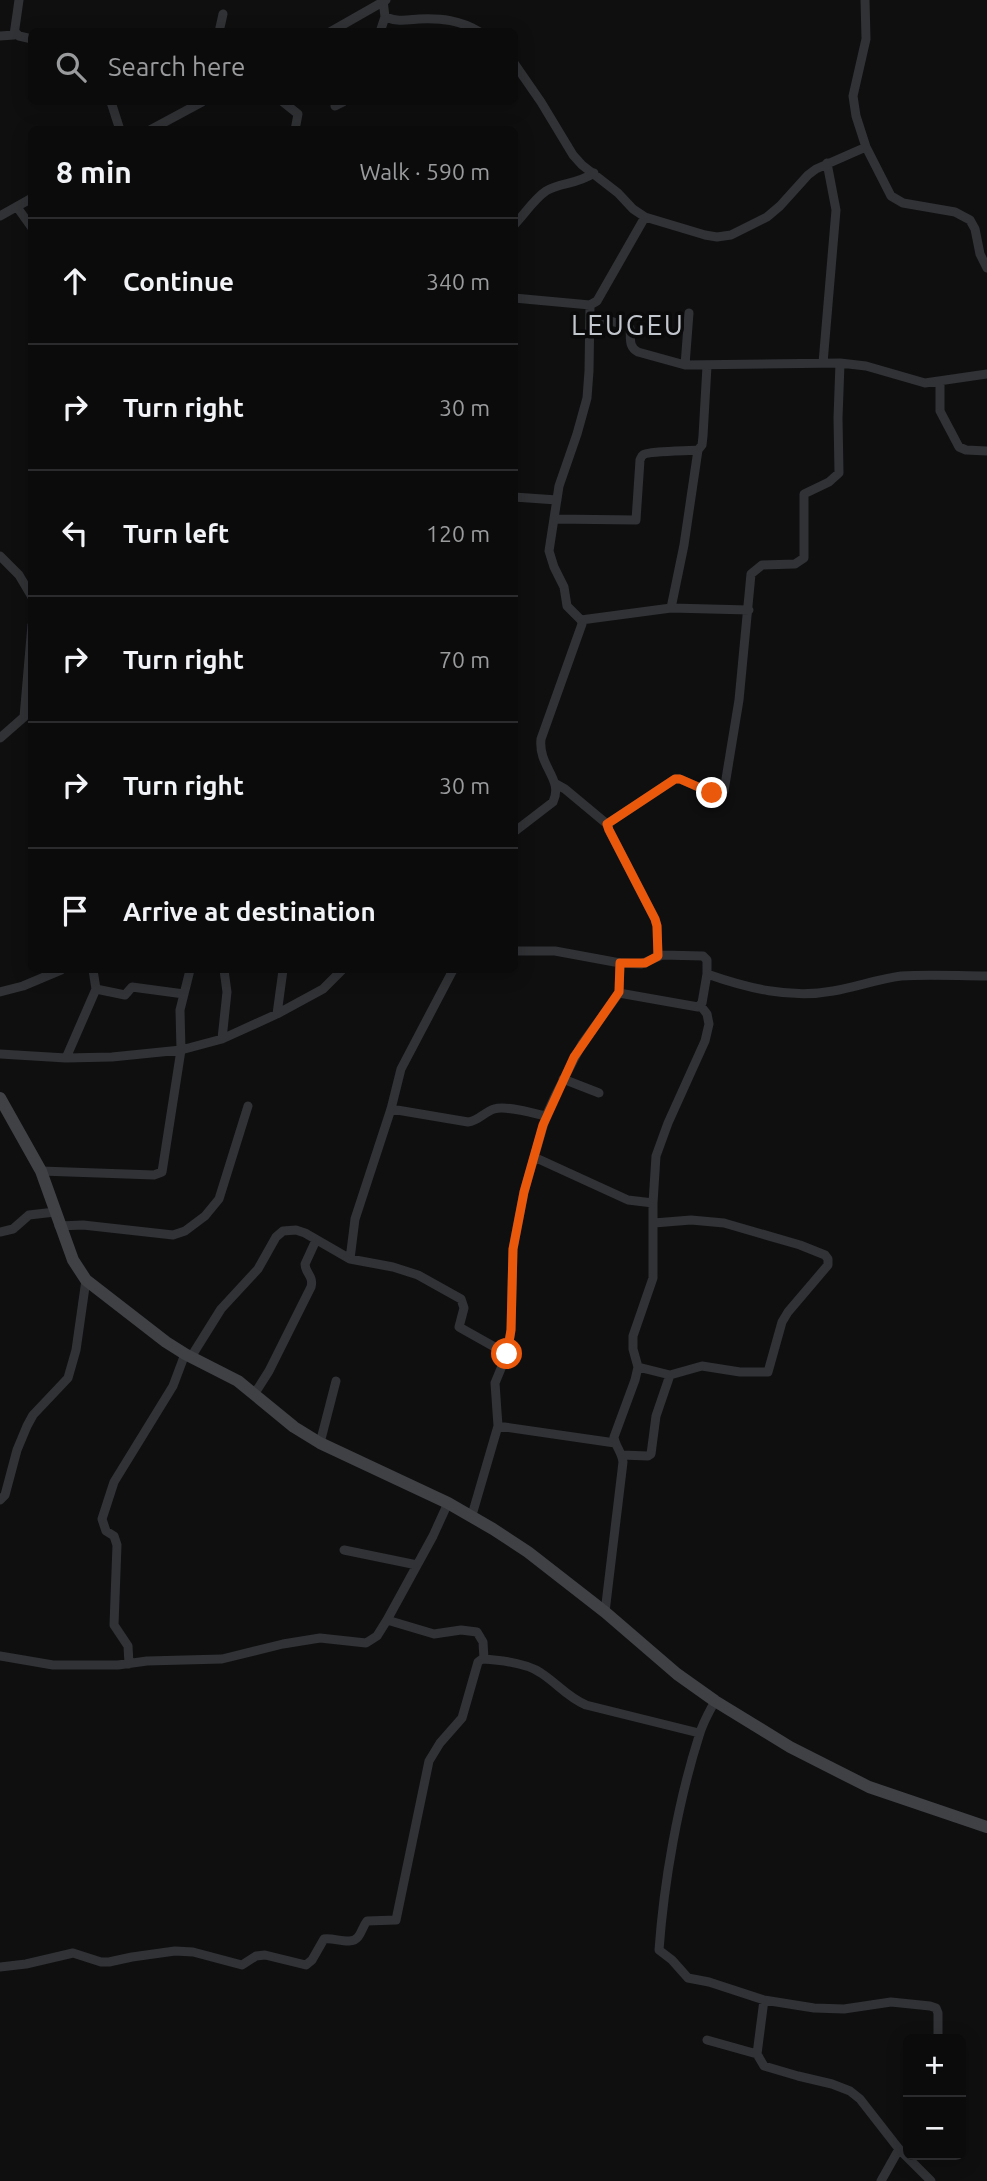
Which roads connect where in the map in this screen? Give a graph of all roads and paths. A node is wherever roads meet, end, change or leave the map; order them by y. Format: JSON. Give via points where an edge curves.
{"nodes":[{"id":1,"x":19,"y":0,"type":"edge"},
{"id":2,"x":865,"y":0,"type":"edge"},
{"id":3,"x":384,"y":1,"type":"edge"},
{"id":4,"x":223,"y":14,"type":"dead end"},
{"id":5,"x":386,"y":17,"type":"junction"},
{"id":6,"x":220,"y":28,"type":"edge"},
{"id":7,"x":337,"y":28,"type":"edge"},
{"id":8,"x":382,"y":28,"type":"edge"},
{"id":9,"x":472,"y":28,"type":"edge"},
{"id":10,"x":14,"y":35,"type":"junction"},
{"id":11,"x":0,"y":36,"type":"edge"},
{"id":12,"x":28,"y":38,"type":"edge"},
{"id":13,"x":518,"y":69,"type":"edge"},
{"id":14,"x":112,"y":105,"type":"edge"},
{"id":15,"x":196,"y":105,"type":"edge"},
{"id":16,"x":288,"y":105,"type":"edge"},
{"id":17,"x":119,"y":126,"type":"edge"},
{"id":18,"x":157,"y":126,"type":"edge"},
{"id":19,"x":296,"y":126,"type":"edge"},
{"id":20,"x":866,"y":147,"type":"junction"},
{"id":21,"x":827,"y":163,"type":"junction"},
{"id":22,"x":594,"y":173,"type":"junction"},
{"id":23,"x":28,"y":200,"type":"edge"},
{"id":24,"x":17,"y":207,"type":"junction"},
{"id":25,"x":0,"y":216,"type":"edge"},
{"id":26,"x":645,"y":217,"type":"junction"},
{"id":27,"x":518,"y":221,"type":"edge"},
{"id":28,"x":28,"y":222,"type":"edge"},
{"id":29,"x":987,"y":268,"type":"edge"},
{"id":30,"x":518,"y":298,"type":"edge"},
{"id":31,"x":590,"y":305,"type":"junction"},
{"id":32,"x":690,"y":313,"type":"dead end"},
{"id":33,"x":590,"y":316,"type":"junction"},
{"id":34,"x":823,"y":363,"type":"junction"},
{"id":35,"x":840,"y":363,"type":"junction"},
{"id":36,"x":685,"y":365,"type":"junction"},
{"id":37,"x":707,"y":366,"type":"junction"},
{"id":38,"x":987,"y":374,"type":"edge"},
{"id":39,"x":940,"y":382,"type":"junction"},
{"id":40,"x":698,"y":450,"type":"junction"},
{"id":41,"x":987,"y":451,"type":"edge"},
{"id":42,"x":518,"y":497,"type":"edge"},
{"id":43,"x":557,"y":500,"type":"junction"},
{"id":44,"x":554,"y":519,"type":"junction"},
{"id":45,"x":0,"y":556,"type":"edge"},
{"id":46,"x":28,"y":590,"type":"edge"},
{"id":47,"x":671,"y":608,"type":"junction"},
{"id":48,"x":749,"y":610,"type":"junction"},
{"id":49,"x":581,"y":620,"type":"junction"},
{"id":50,"x":28,"y":699,"type":"edge"},
{"id":51,"x":27,"y":718,"type":"edge"},
{"id":52,"x":0,"y":738,"type":"edge"},
{"id":53,"x":556,"y":784,"type":"junction"},
{"id":54,"x":607,"y":824,"type":"junction"},
{"id":55,"x":518,"y":829,"type":"edge"},
{"id":56,"x":518,"y":951,"type":"edge"},
{"id":57,"x":658,"y":956,"type":"junction"},
{"id":58,"x":620,"y":963,"type":"junction"},
{"id":59,"x":54,"y":973,"type":"edge"},
{"id":60,"x":93,"y":973,"type":"edge"},
{"id":61,"x":190,"y":973,"type":"edge"},
{"id":62,"x":224,"y":973,"type":"edge"},
{"id":63,"x":283,"y":973,"type":"edge"},
{"id":64,"x":339,"y":973,"type":"edge"},
{"id":65,"x":451,"y":973,"type":"edge"},
{"id":66,"x":707,"y":974,"type":"junction"},
{"id":67,"x":987,"y":976,"type":"edge"},
{"id":68,"x":96,"y":989,"type":"junction"},
{"id":69,"x":0,"y":992,"type":"edge"},
{"id":70,"x":619,"y":992,"type":"junction"},
{"id":71,"x":184,"y":994,"type":"junction"},
{"id":72,"x":700,"y":1006,"type":"junction"},
{"id":73,"x":277,"y":1014,"type":"junction"},
{"id":74,"x":222,"y":1039,"type":"junction"},
{"id":75,"x":181,"y":1049,"type":"junction"},
{"id":76,"x":0,"y":1054,"type":"edge"},
{"id":77,"x":66,"y":1058,"type":"junction"},
{"id":78,"x":563,"y":1079,"type":"junction"},
{"id":79,"x":599,"y":1093,"type":"dead end"},
{"id":80,"x":0,"y":1098,"type":"edge"},
{"id":81,"x":248,"y":1106,"type":"dead end"},
{"id":82,"x":391,"y":1110,"type":"junction"},
{"id":83,"x":546,"y":1116,"type":"junction"},
{"id":84,"x":534,"y":1157,"type":"junction"},
{"id":85,"x":41,"y":1171,"type":"junction"},
{"id":86,"x":653,"y":1203,"type":"junction"},
{"id":87,"x":55,"y":1212,"type":"junction"},
{"id":88,"x":654,"y":1223,"type":"junction"},
{"id":89,"x":59,"y":1226,"type":"junction"},
{"id":90,"x":0,"y":1232,"type":"edge"},
{"id":91,"x":316,"y":1240,"type":"junction"},
{"id":92,"x":350,"y":1259,"type":"junction"},
{"id":93,"x":86,"y":1280,"type":"junction"},
{"id":94,"x":507,"y":1354,"type":"junction"},
{"id":95,"x":188,"y":1355,"type":"junction"},
{"id":96,"x":638,"y":1367,"type":"junction"},
{"id":97,"x":670,"y":1374,"type":"junction"},
{"id":98,"x":335,"y":1381,"type":"dead end"},
{"id":99,"x":255,"y":1393,"type":"junction"},
{"id":100,"x":498,"y":1426,"type":"junction"},
{"id":101,"x":320,"y":1443,"type":"junction"},
{"id":102,"x":615,"y":1443,"type":"junction"},
{"id":103,"x":622,"y":1455,"type":"junction"},
{"id":104,"x":0,"y":1500,"type":"edge"},
{"id":105,"x":448,"y":1503,"type":"junction"},
{"id":106,"x":472,"y":1515,"type":"junction"},
{"id":107,"x":344,"y":1550,"type":"dead end"},
{"id":108,"x":417,"y":1565,"type":"junction"},
{"id":109,"x":605,"y":1612,"type":"junction"},
{"id":110,"x":387,"y":1620,"type":"junction"},
{"id":111,"x":0,"y":1656,"type":"edge"},
{"id":112,"x":484,"y":1659,"type":"junction"},
{"id":113,"x":129,"y":1664,"type":"junction"},
{"id":114,"x":715,"y":1701,"type":"junction"},
{"id":115,"x":699,"y":1733,"type":"junction"},
{"id":116,"x":987,"y":1827,"type":"edge"},
{"id":117,"x":0,"y":1967,"type":"edge"},
{"id":118,"x":764,"y":2000,"type":"junction"},
{"id":119,"x":938,"y":2034,"type":"edge"},
{"id":120,"x":707,"y":2040,"type":"dead end"},
{"id":121,"x":757,"y":2054,"type":"junction"},
{"id":122,"x":899,"y":2149,"type":"junction"},
{"id":123,"x":903,"y":2151,"type":"edge"},
{"id":124,"x":915,"y":2160,"type":"edge"},
{"id":125,"x":881,"y":2181,"type":"edge"},
{"id":126,"x":931,"y":2181,"type":"edge"}],
"edges":[{"from":1,"to":10,"type":"street"},
{"from":2,"to":20,"type":"street","via":[[866,39],[853,96]]},
{"from":3,"to":5,"type":"street"},
{"from":3,"to":7,"type":"street"},
{"from":4,"to":6,"type":"street"},
{"from":5,"to":8,"type":"street"},
{"from":5,"to":9,"type":"street","via":[[450,20]]},
{"from":10,"to":11,"type":"street"},
{"from":10,"to":12,"type":"street"},
{"from":13,"to":22,"type":"street","via":[[573,155]]},
{"from":14,"to":17,"type":"street"},
{"from":15,"to":18,"type":"street"},
{"from":16,"to":19,"type":"street","via":[[298,114]]},
{"from":20,"to":21,"type":"street"},
{"from":20,"to":29,"type":"street","via":[[896,200],[955,212],[970,220]]},
{"from":21,"to":26,"type":"street","via":[[808,175],[767,217],[731,235],[705,235]]},
{"from":21,"to":34,"type":"street","via":[[836,210]]},
{"from":22,"to":26,"type":"street"},
{"from":22,"to":27,"type":"street","via":[[544,192]]},
{"from":23,"to":24,"type":"street"},
{"from":24,"to":25,"type":"street"},
{"from":24,"to":28,"type":"street"},
{"from":26,"to":31,"type":"street","via":[[601,297]]},
{"from":30,"to":31,"type":"street"},
{"from":31,"to":33,"type":"street"},
{"from":32,"to":36,"type":"street"},
{"from":33,"to":36,"type":"street","via":[[626,325],[638,352]]},
{"from":33,"to":43,"type":"street","via":[[587,398]]},
{"from":34,"to":35,"type":"street"},
{"from":34,"to":37,"type":"street"},
{"from":35,"to":39,"type":"street","via":[[925,383]]},
{"from":35,"to":48,"type":"street","via":[[839,473],[804,494],[804,558],[795,564],[756,569],[751,575]]},
{"from":36,"to":37,"type":"street"},
{"from":37,"to":40,"type":"street"},
{"from":38,"to":39,"type":"street"},
{"from":39,"to":41,"type":"street","via":[[940,411],[959,447]]},
{"from":40,"to":44,"type":"street","via":[[642,455],[636,520]]},
{"from":40,"to":47,"type":"street"},
{"from":42,"to":43,"type":"street"},
{"from":43,"to":44,"type":"street"},
{"from":44,"to":49,"type":"street","via":[[550,559],[569,609]]},
{"from":45,"to":46,"type":"street"},
{"from":47,"to":48,"type":"street"},
{"from":47,"to":49,"type":"street"},
{"from":48,"to":54,"type":"street","via":[[724,791],[712,793],[675,779]]},
{"from":49,"to":53,"type":"street","via":[[541,739],[542,759]]},
{"from":50,"to":51,"type":"street"},
{"from":51,"to":52,"type":"street"},
{"from":53,"to":54,"type":"street"},
{"from":53,"to":55,"type":"street","via":[[553,802]]},
{"from":54,"to":57,"type":"street","via":[[655,919]]},
{"from":56,"to":58,"type":"street","via":[[555,950]]},
{"from":57,"to":58,"type":"street","via":[[645,963]]},
{"from":57,"to":66,"type":"street","via":[[703,956]]},
{"from":58,"to":70,"type":"street"},
{"from":59,"to":69,"type":"street"},
{"from":60,"to":68,"type":"street"},
{"from":61,"to":71,"type":"street"},
{"from":62,"to":74,"type":"street"},
{"from":63,"to":73,"type":"street"},
{"from":64,"to":73,"type":"street","via":[[323,989]]},
{"from":65,"to":82,"type":"street","via":[[404,1061]]},
{"from":66,"to":67,"type":"street","via":[[764,991],[804,994],[901,976]]},
{"from":66,"to":72,"type":"street"},
{"from":68,"to":71,"type":"street","via":[[125,995],[132,987]]},
{"from":68,"to":77,"type":"street"},
{"from":70,"to":72,"type":"street"},
{"from":70,"to":78,"type":"street"},
{"from":71,"to":75,"type":"street"},
{"from":72,"to":86,"type":"street","via":[[709,1024],[705,1041],[656,1156]]},
{"from":73,"to":74,"type":"street"},
{"from":74,"to":75,"type":"street"},
{"from":75,"to":77,"type":"street"},
{"from":75,"to":85,"type":"street","via":[[162,1172]]},
{"from":76,"to":77,"type":"street"},
{"from":78,"to":79,"type":"street"},
{"from":78,"to":83,"type":"street"},
{"from":80,"to":85,"type":"street"},
{"from":81,"to":89,"type":"street","via":[[219,1199],[185,1231],[173,1235]]},
{"from":82,"to":83,"type":"street","via":[[472,1122],[501,1108]]},
{"from":82,"to":92,"type":"street","via":[[355,1219]]},
{"from":83,"to":84,"type":"street"},
{"from":84,"to":86,"type":"street","via":[[628,1200]]},
{"from":84,"to":94,"type":"street","via":[[513,1249]]},
{"from":85,"to":87,"type":"street"},
{"from":86,"to":88,"type":"street"},
{"from":87,"to":89,"type":"street"},
{"from":87,"to":90,"type":"street","via":[[29,1215],[13,1229]]},
{"from":88,"to":96,"type":"street","via":[[653,1278],[633,1336]]},
{"from":88,"to":97,"type":"street","via":[[724,1223],[800,1245],[825,1255],[829,1262],[782,1322],[768,1372],[740,1373],[702,1366]]},
{"from":89,"to":93,"type":"street"},
{"from":91,"to":92,"type":"street"},
{"from":91,"to":95,"type":"street","via":[[288,1230],[276,1237],[258,1269]]},
{"from":91,"to":99,"type":"street","via":[[305,1264],[311,1287]]},
{"from":92,"to":94,"type":"street","via":[[418,1275],[461,1299],[464,1308],[459,1327]]},
{"from":93,"to":95,"type":"street"},
{"from":93,"to":104,"type":"street","via":[[68,1378],[33,1415]]},
{"from":94,"to":100,"type":"street","via":[[494,1389]]},
{"from":95,"to":99,"type":"street"},
{"from":95,"to":113,"type":"street","via":[[114,1482],[102,1519],[117,1545],[114,1625],[128,1646]]},
{"from":96,"to":97,"type":"street"},
{"from":96,"to":102,"type":"street","via":[[615,1430]]},
{"from":97,"to":103,"type":"street","via":[[656,1416],[651,1454]]},
{"from":98,"to":101,"type":"street"},
{"from":99,"to":101,"type":"street"},
{"from":100,"to":102,"type":"street"},
{"from":100,"to":106,"type":"street"},
{"from":101,"to":105,"type":"street"},
{"from":102,"to":103,"type":"street"},
{"from":103,"to":109,"type":"street"},
{"from":105,"to":106,"type":"street"},
{"from":105,"to":108,"type":"street"},
{"from":106,"to":109,"type":"street"},
{"from":107,"to":108,"type":"street"},
{"from":108,"to":110,"type":"street"},
{"from":109,"to":114,"type":"street"},
{"from":110,"to":112,"type":"street","via":[[428,1633],[477,1632]]},
{"from":110,"to":113,"type":"street","via":[[366,1643],[320,1638],[222,1659]]},
{"from":111,"to":113,"type":"street","via":[[53,1665]]},
{"from":112,"to":115,"type":"street","via":[[540,1671],[569,1697],[586,1705]]},
{"from":112,"to":117,"type":"street","via":[[478,1662],[462,1718],[429,1761],[396,1920],[367,1921],[351,1941],[324,1939],[306,1965],[265,1955],[239,1965],[175,1951],[109,1962],[72,1953]]},
{"from":114,"to":115,"type":"street"},
{"from":114,"to":116,"type":"street","via":[[790,1747],[869,1787]]},
{"from":115,"to":118,"type":"street","via":[[663,1899],[659,1950],[688,1978]]},
{"from":118,"to":119,"type":"street","via":[[814,2008],[891,2002],[930,2006],[938,2013]]},
{"from":118,"to":121,"type":"street"},
{"from":120,"to":121,"type":"street"},
{"from":121,"to":122,"type":"street","via":[[764,2066],[850,2091]]},
{"from":122,"to":123,"type":"street"},
{"from":122,"to":125,"type":"street"},
{"from":124,"to":126,"type":"street"}]}
